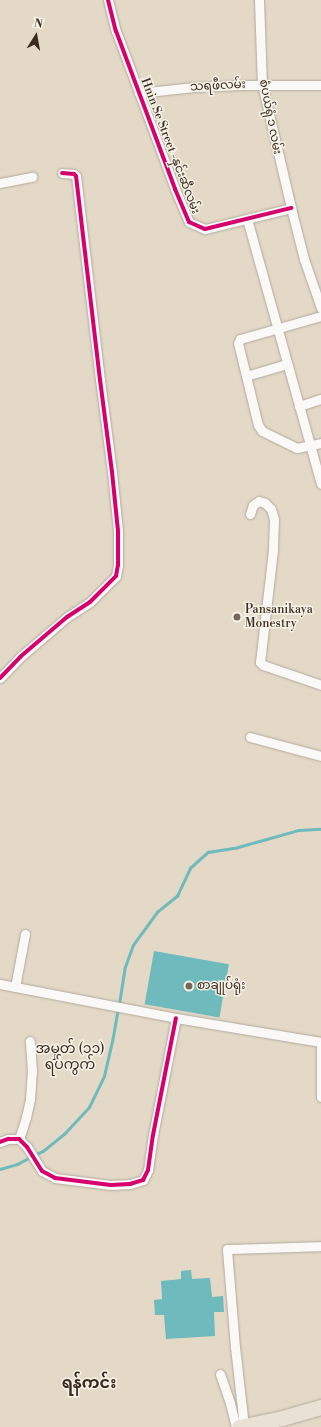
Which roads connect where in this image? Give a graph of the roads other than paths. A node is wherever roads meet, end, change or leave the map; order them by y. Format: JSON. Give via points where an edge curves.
{"nodes":[{"id":1,"x":108,"y":0,"type":"edge"},
{"id":2,"x":259,"y":0,"type":"edge"},
{"id":3,"x":262,"y":84,"type":"junction"},
{"id":4,"x":321,"y":85,"type":"edge"},
{"id":5,"x":139,"y":93,"type":"junction"},
{"id":6,"x":62,"y":173,"type":"dead end"},
{"id":7,"x":32,"y":177,"type":"dead end"},
{"id":8,"x":0,"y":183,"type":"edge"},
{"id":9,"x":291,"y":208,"type":"junction"},
{"id":10,"x":247,"y":219,"type":"junction"},
{"id":11,"x":321,"y":308,"type":"edge"},
{"id":12,"x":321,"y":316,"type":"edge"},
{"id":13,"x":277,"y":327,"type":"junction"},
{"id":14,"x":287,"y":364,"type":"junction"},
{"id":15,"x":246,"y":376,"type":"junction"},
{"id":16,"x":321,"y":399,"type":"edge"},
{"id":17,"x":299,"y":406,"type":"junction"},
{"id":18,"x":321,"y":443,"type":"edge"},
{"id":19,"x":310,"y":446,"type":"junction"},
{"id":20,"x":321,"y":484,"type":"edge"},
{"id":21,"x":250,"y":514,"type":"dead end"},
{"id":22,"x":0,"y":678,"type":"edge"},
{"id":23,"x":321,"y":685,"type":"edge"},
{"id":24,"x":250,"y":737,"type":"dead end"},
{"id":25,"x":321,"y":756,"type":"edge"},
{"id":26,"x":25,"y":934,"type":"dead end"},
{"id":27,"x":0,"y":984,"type":"edge"},
{"id":28,"x":15,"y":987,"type":"junction"},
{"id":29,"x":176,"y":1018,"type":"junction"},
{"id":30,"x":30,"y":1041,"type":"dead end"},
{"id":31,"x":321,"y":1042,"type":"edge"},
{"id":32,"x":321,"y":1047,"type":"edge"},
{"id":33,"x":321,"y":1097,"type":"edge"},
{"id":34,"x":19,"y":1139,"type":"junction"},
{"id":35,"x":0,"y":1142,"type":"edge"},
{"id":36,"x":321,"y":1246,"type":"edge"},
{"id":37,"x":220,"y":1374,"type":"dead end"},
{"id":38,"x":321,"y":1407,"type":"edge"},
{"id":39,"x":283,"y":1423,"type":"edge"},
{"id":40,"x":240,"y":1427,"type":"edge"}],
"edges":[{"from":1,"to":5,"type":"street","name":"Hnin Se Street -နှင်းဆီလမ်း","via":[[116,31]]},
{"from":2,"to":3,"type":"street","name":"စံပယ်ရုံ ၁ လမ်း"},
{"from":3,"to":4,"type":"street","name":"သရဖီလမ်း"},
{"from":3,"to":5,"type":"street","name":"သရဖီလမ်း"},
{"from":3,"to":9,"type":"street","name":"စံပယ်ရုံ ၁ လမ်း"},
{"from":5,"to":10,"type":"street","name":"Hnin Se Street -နှင်းဆီလမ်း","via":[[189,222],[205,229]]},
{"from":6,"to":22,"type":"street","via":[[76,176],[112,472],[118,531],[118,565],[116,576],[90,602],[67,617],[20,657]]},
{"from":7,"to":8,"type":"street"},
{"from":9,"to":10,"type":"street","name":"Hnin Se Street -နှင်းဆီလမ်း"},
{"from":9,"to":11,"type":"street","name":"စံပယ်ရုံ ၁ လမ်း","via":[[304,259]]},
{"from":10,"to":13,"type":"street"},
{"from":12,"to":13,"type":"street"},
{"from":13,"to":14,"type":"street"},
{"from":13,"to":15,"type":"street","via":[[238,341]]},
{"from":14,"to":15,"type":"street"},
{"from":14,"to":17,"type":"street"},
{"from":15,"to":19,"type":"street","via":[[258,425],[262,431],[293,447]]},
{"from":16,"to":17,"type":"street"},
{"from":17,"to":19,"type":"street"},
{"from":18,"to":19,"type":"street"},
{"from":19,"to":20,"type":"street"},
{"from":21,"to":23,"type":"street","via":[[253,505],[259,501],[271,509],[274,519],[273,550],[260,662]]},
{"from":24,"to":25,"type":"street"},
{"from":26,"to":28,"type":"street"},
{"from":27,"to":28,"type":"street"},
{"from":28,"to":29,"type":"street"},
{"from":29,"to":31,"type":"street"},
{"from":29,"to":34,"type":"street","via":[[148,1170],[143,1180],[111,1185],[55,1178],[42,1171]]},
{"from":30,"to":34,"type":"street","via":[[30,1099]]},
{"from":32,"to":33,"type":"street"},
{"from":34,"to":35,"type":"street","via":[[8,1138]]},
{"from":36,"to":40,"type":"street","via":[[227,1249]]},
{"from":37,"to":40,"type":"street"},
{"from":38,"to":39,"type":"main road"},
{"from":39,"to":40,"type":"main road"}]}
